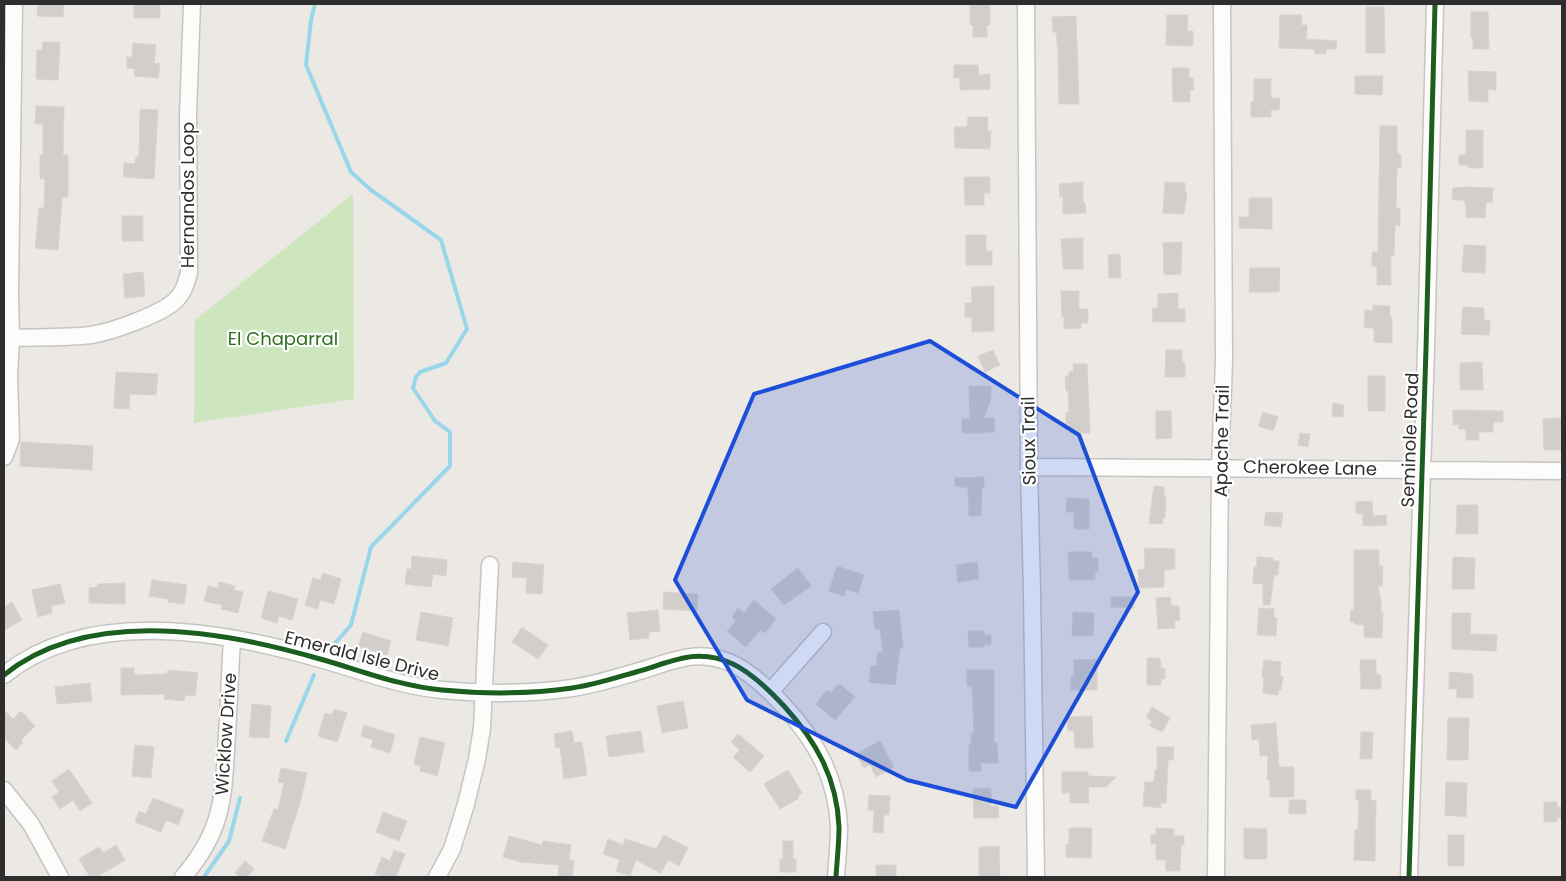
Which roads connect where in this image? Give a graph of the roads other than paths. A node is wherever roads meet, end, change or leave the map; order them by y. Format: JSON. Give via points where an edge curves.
{"nodes":[{"id":1,"x":14,"y":4,"type":"edge"},
{"id":2,"x":192,"y":4,"type":"edge"},
{"id":3,"x":1026,"y":4,"type":"edge"},
{"id":4,"x":1222,"y":4,"type":"edge"},
{"id":5,"x":1435,"y":4,"type":"edge"},
{"id":6,"x":11,"y":338,"type":"junction"},
{"id":7,"x":4,"y":457,"type":"edge"},
{"id":8,"x":1029,"y":467,"type":"junction"},
{"id":9,"x":1220,"y":467,"type":"junction"},
{"id":10,"x":1422,"y":469,"type":"junction"},
{"id":11,"x":1562,"y":471,"type":"edge"},
{"id":12,"x":490,"y":566,"type":"dead end"},
{"id":13,"x":823,"y":632,"type":"dead end"},
{"id":14,"x":232,"y":639,"type":"junction"},
{"id":15,"x":4,"y":675,"type":"edge"},
{"id":16,"x":484,"y":692,"type":"junction"},
{"id":17,"x":770,"y":692,"type":"junction"},
{"id":18,"x":4,"y":790,"type":"edge"},
{"id":19,"x":60,"y":877,"type":"edge"},
{"id":20,"x":183,"y":877,"type":"edge"},
{"id":21,"x":438,"y":877,"type":"edge"},
{"id":22,"x":836,"y":877,"type":"edge"},
{"id":23,"x":1036,"y":877,"type":"edge"},
{"id":24,"x":1216,"y":877,"type":"edge"},
{"id":25,"x":1409,"y":877,"type":"edge"}],
"edges":[{"from":1,"to":6,"type":"street"},
{"from":2,"to":6,"type":"street","name":"Hernandos Loop","via":[[188,116],[189,273],[182,293],[166,308],[93,335]]},
{"from":3,"to":8,"type":"street","name":"Sioux Trail"},
{"from":4,"to":9,"type":"street","name":"Apache Trail","via":[[1224,360]]},
{"from":5,"to":10,"type":"street","name":"Seminole Road"},
{"from":6,"to":7,"type":"street","via":[[12,439]]},
{"from":8,"to":9,"type":"street","name":"Cherokee Lane"},
{"from":8,"to":23,"type":"street","name":"Sioux Trail"},
{"from":9,"to":10,"type":"street","name":"Cherokee Lane"},
{"from":9,"to":24,"type":"street","name":"Apache Trail"},
{"from":10,"to":11,"type":"street","name":"Cherokee Lane"},
{"from":10,"to":25,"type":"street","name":"Seminole Road"},
{"from":12,"to":16,"type":"street"},
{"from":13,"to":17,"type":"street"},
{"from":14,"to":15,"type":"street","name":"Emerald Isle Drive","via":[[171,632],[92,636],[42,650]]},
{"from":14,"to":16,"type":"street","name":"Emerald Isle Drive","via":[[318,658],[413,686]]},
{"from":14,"to":20,"type":"street","name":"Wicklow Drive","via":[[226,774],[221,807],[210,838]]},
{"from":16,"to":17,"type":"street","name":"Emerald Isle Drive","via":[[572,688],[698,655],[721,659],[736,666]]},
{"from":16,"to":21,"type":"street","via":[[482,728],[466,804],[452,849]]},
{"from":17,"to":22,"type":"street","name":"Emerald Isle Drive","via":[[810,737],[825,765],[837,811]]},
{"from":18,"to":19,"type":"street","via":[[31,824]]}]}
